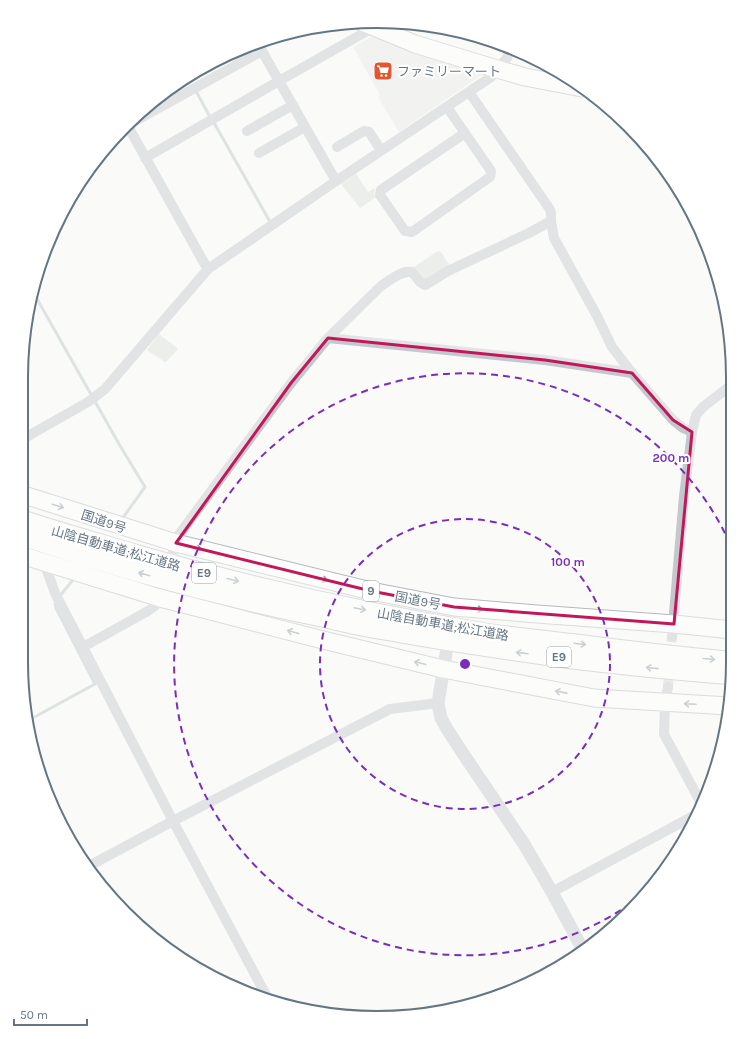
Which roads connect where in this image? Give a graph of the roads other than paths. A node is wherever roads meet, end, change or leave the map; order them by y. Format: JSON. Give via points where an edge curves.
{"nodes":[{"id":1,"x":369,"y":28,"type":"edge"},
{"id":2,"x":378,"y":28,"type":"edge"},
{"id":3,"x":260,"y":49,"type":"edge"},
{"id":4,"x":250,"y":53,"type":"edge"},
{"id":5,"x":508,"y":54,"type":"edge"},
{"id":6,"x":497,"y":69,"type":"junction"},
{"id":7,"x":279,"y":81,"type":"junction"},
{"id":8,"x":568,"y":85,"type":"edge"},
{"id":9,"x":469,"y":92,"type":"junction"},
{"id":10,"x":293,"y":105,"type":"junction"},
{"id":11,"x":447,"y":107,"type":"junction"},
{"id":12,"x":152,"y":111,"type":"edge"},
{"id":13,"x":305,"y":127,"type":"junction"},
{"id":14,"x":130,"y":130,"type":"edge"},
{"id":15,"x":246,"y":132,"type":"dead end"},
{"id":16,"x":465,"y":133,"type":"junction"},
{"id":17,"x":337,"y":147,"type":"dead end"},
{"id":18,"x":381,"y":150,"type":"junction"},
{"id":19,"x":259,"y":153,"type":"dead end"},
{"id":20,"x":145,"y":158,"type":"junction"},
{"id":21,"x":336,"y":181,"type":"junction"},
{"id":22,"x":551,"y":221,"type":"junction"},
{"id":23,"x":208,"y":269,"type":"junction"},
{"id":24,"x":328,"y":338,"type":"junction"},
{"id":25,"x":632,"y":373,"type":"junction"},
{"id":26,"x":726,"y":389,"type":"edge"},
{"id":27,"x":692,"y":432,"type":"junction"},
{"id":28,"x":28,"y":436,"type":"edge"},
{"id":29,"x":28,"y":497,"type":"edge"},
{"id":30,"x":28,"y":521,"type":"edge"},
{"id":31,"x":28,"y":538,"type":"edge"},
{"id":32,"x":174,"y":550,"type":"junction"},
{"id":33,"x":28,"y":557,"type":"edge"},
{"id":34,"x":44,"y":562,"type":"junction"},
{"id":35,"x":161,"y":595,"type":"junction"},
{"id":36,"x":726,"y":630,"type":"edge"},
{"id":37,"x":673,"y":631,"type":"junction"},
{"id":38,"x":83,"y":647,"type":"junction"},
{"id":39,"x":726,"y":660,"type":"edge"},
{"id":40,"x":444,"y":661,"type":"junction"},
{"id":41,"x":725,"y":675,"type":"edge"},
{"id":42,"x":666,"y":694,"type":"junction"},
{"id":43,"x":438,"y":703,"type":"junction"},
{"id":44,"x":723,"y":705,"type":"edge"},
{"id":45,"x":698,"y":798,"type":"edge"},
{"id":46,"x":689,"y":819,"type":"edge"},
{"id":47,"x":173,"y":821,"type":"junction"},
{"id":48,"x":93,"y":864,"type":"edge"},
{"id":49,"x":552,"y":892,"type":"junction"},
{"id":50,"x":580,"y":945,"type":"edge"},
{"id":51,"x":264,"y":992,"type":"edge"}],
"edges":[{"from":1,"to":7,"type":"street"},
{"from":2,"to":6,"type":"highway","via":[[415,44]]},
{"from":3,"to":7,"type":"street"},
{"from":4,"to":12,"type":"street"},
{"from":5,"to":6,"type":"street"},
{"from":6,"to":8,"type":"highway"},
{"from":6,"to":9,"type":"street","via":[[491,77]]},
{"from":7,"to":10,"type":"street"},
{"from":7,"to":20,"type":"street"},
{"from":9,"to":11,"type":"street"},
{"from":9,"to":22,"type":"street","via":[[549,208]]},
{"from":10,"to":13,"type":"street"},
{"from":10,"to":15,"type":"street"},
{"from":11,"to":16,"type":"street"},
{"from":11,"to":18,"type":"street"},
{"from":13,"to":19,"type":"street"},
{"from":13,"to":21,"type":"street"},
{"from":14,"to":20,"type":"street"},
{"from":16,"to":16,"type":"street","via":[[491,171],[490,178],[412,232],[405,231],[380,195],[381,190]]},
{"from":17,"to":18,"type":"street","via":[[364,131],[369,132]]},
{"from":18,"to":21,"type":"street"},
{"from":20,"to":23,"type":"street"},
{"from":21,"to":23,"type":"street"},
{"from":22,"to":24,"type":"street","via":[[448,271],[427,284],[422,284],[414,274],[407,271],[391,279]]},
{"from":22,"to":25,"type":"street","via":[[554,238],[612,346]]},
{"from":23,"to":28,"type":"street","via":[[105,389],[88,402]]},
{"from":24,"to":25,"type":"street","via":[[545,360]]},
{"from":24,"to":32,"type":"street","via":[[286,390],[178,536]]},
{"from":25,"to":27,"type":"street","via":[[673,420]]},
{"from":26,"to":27,"type":"street","via":[[696,415]]},
{"from":27,"to":37,"type":"street"},
{"from":29,"to":32,"type":"highway","name":"国道9号","number":"9","one_way":true},
{"from":30,"to":39,"type":"highway","name":"山陰自動車道;松江道路","number":"E9","one_way":true,"via":[[188,568],[284,593],[389,616],[490,633]]},
{"from":41,"to":31,"type":"highway","name":"山陰自動車道;松江道路","number":"E9","one_way":true,"via":[[498,650],[386,631],[176,584]]},
{"from":32,"to":37,"type":"highway","name":"国道9号","number":"9","one_way":true,"via":[[371,591],[453,613],[537,614]]},
{"from":33,"to":34,"type":"highway"},
{"from":34,"to":35,"type":"highway"},
{"from":34,"to":38,"type":"street","via":[[55,593]]},
{"from":35,"to":38,"type":"street","via":[[155,606],[148,611]]},
{"from":40,"to":35,"type":"highway","one_way":true,"via":[[323,640]]},
{"from":36,"to":37,"type":"highway","name":"国道9号","number":"9"},
{"from":38,"to":47,"type":"street"},
{"from":42,"to":40,"type":"highway","one_way":true,"via":[[594,698]]},
{"from":40,"to":43,"type":"street"},
{"from":44,"to":42,"type":"highway","one_way":true},
{"from":42,"to":45,"type":"street","via":[[664,734]]},
{"from":43,"to":47,"type":"street","via":[[390,709]]},
{"from":43,"to":49,"type":"street","via":[[447,729],[524,844]]},
{"from":46,"to":49,"type":"street"},
{"from":47,"to":48,"type":"street"},
{"from":47,"to":51,"type":"street"},
{"from":49,"to":50,"type":"street"}]}
